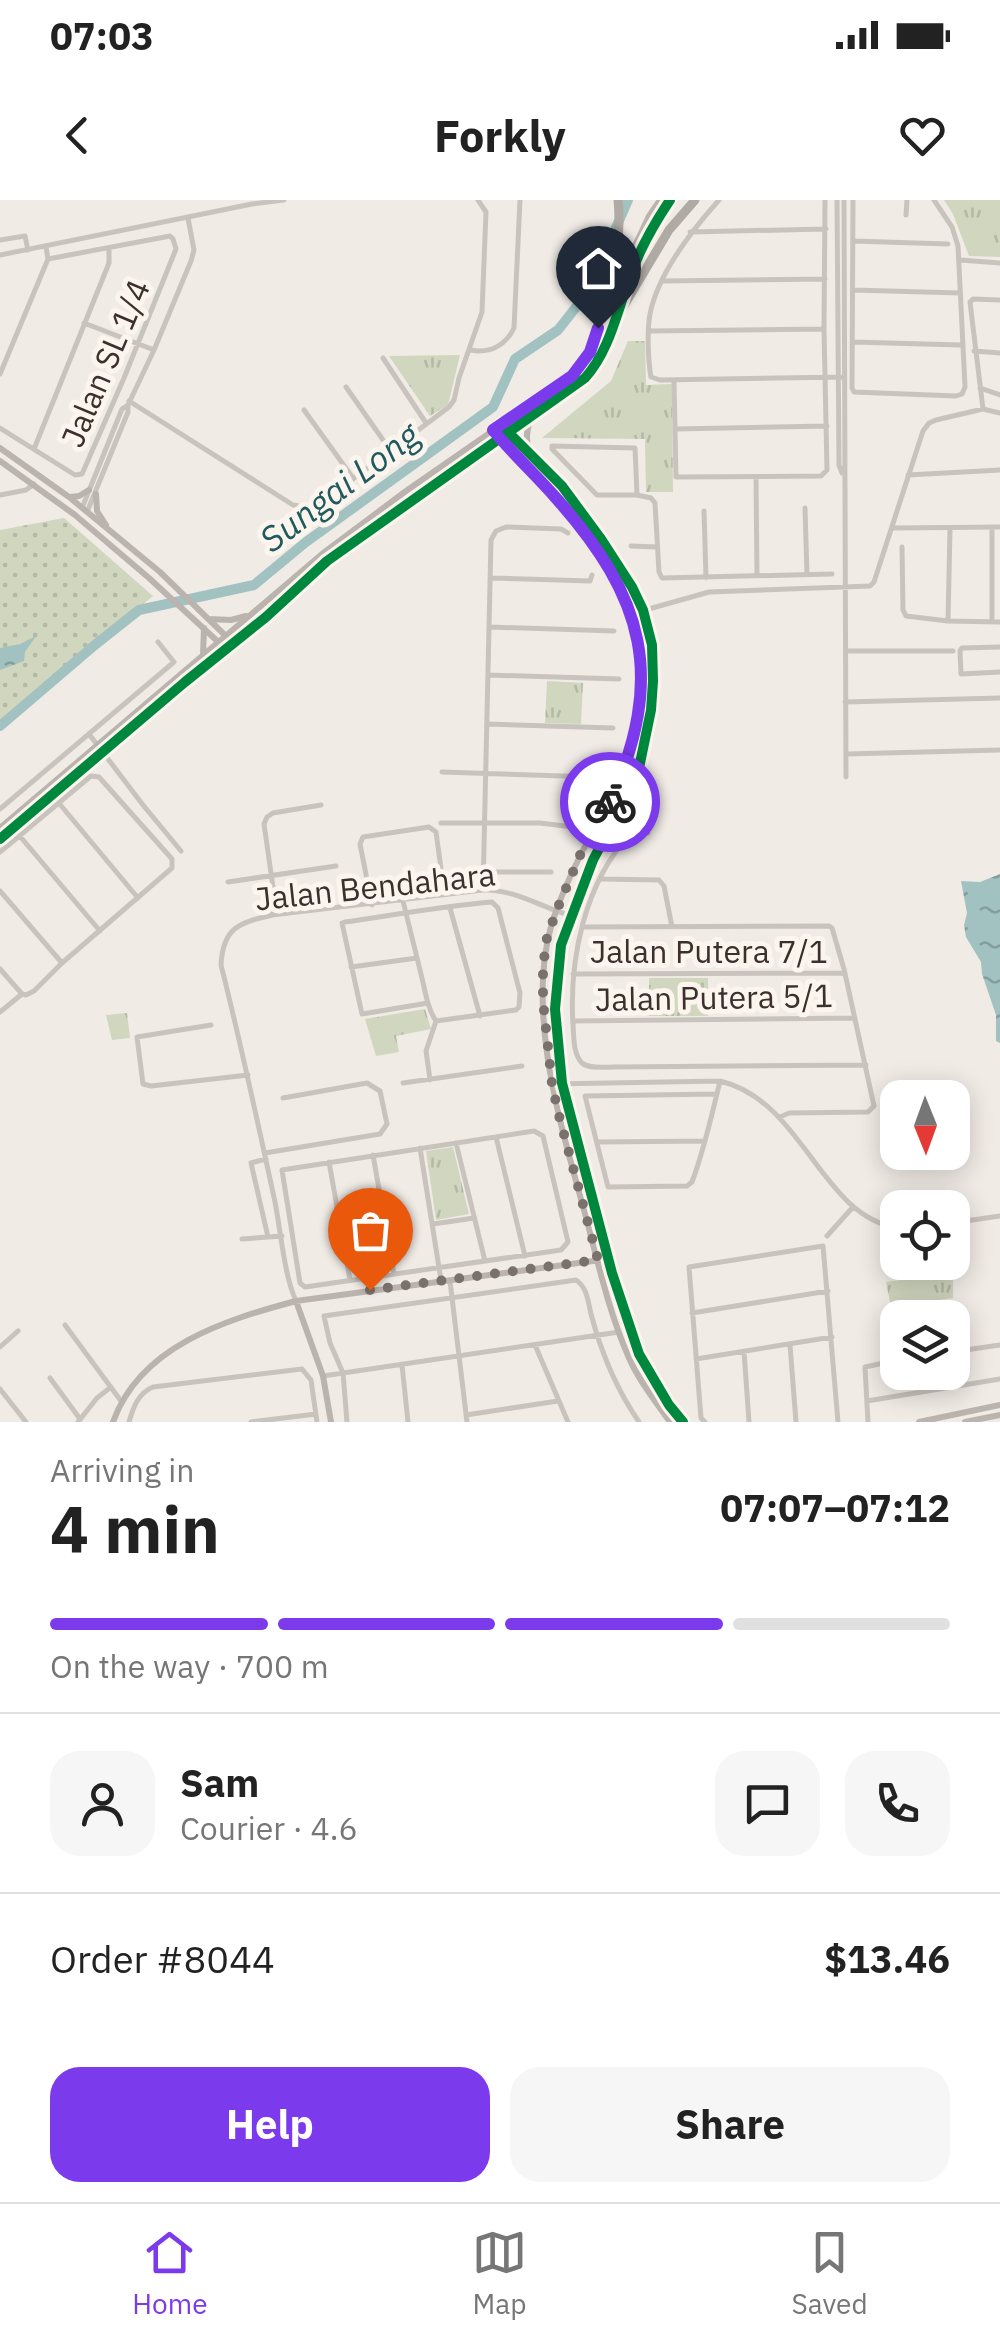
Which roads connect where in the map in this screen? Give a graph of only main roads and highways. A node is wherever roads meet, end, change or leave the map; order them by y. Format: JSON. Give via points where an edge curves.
{"nodes":[{"id":1,"x":618,"y":200,"type":"edge"},
{"id":2,"x":694,"y":200,"type":"edge"},
{"id":3,"x":604,"y":313,"type":"road end"},
{"id":4,"x":616,"y":318,"type":"road end"}],
"edges":[{"from":1,"to":3,"type":"highway"},
{"from":2,"to":4,"type":"highway"}]}
